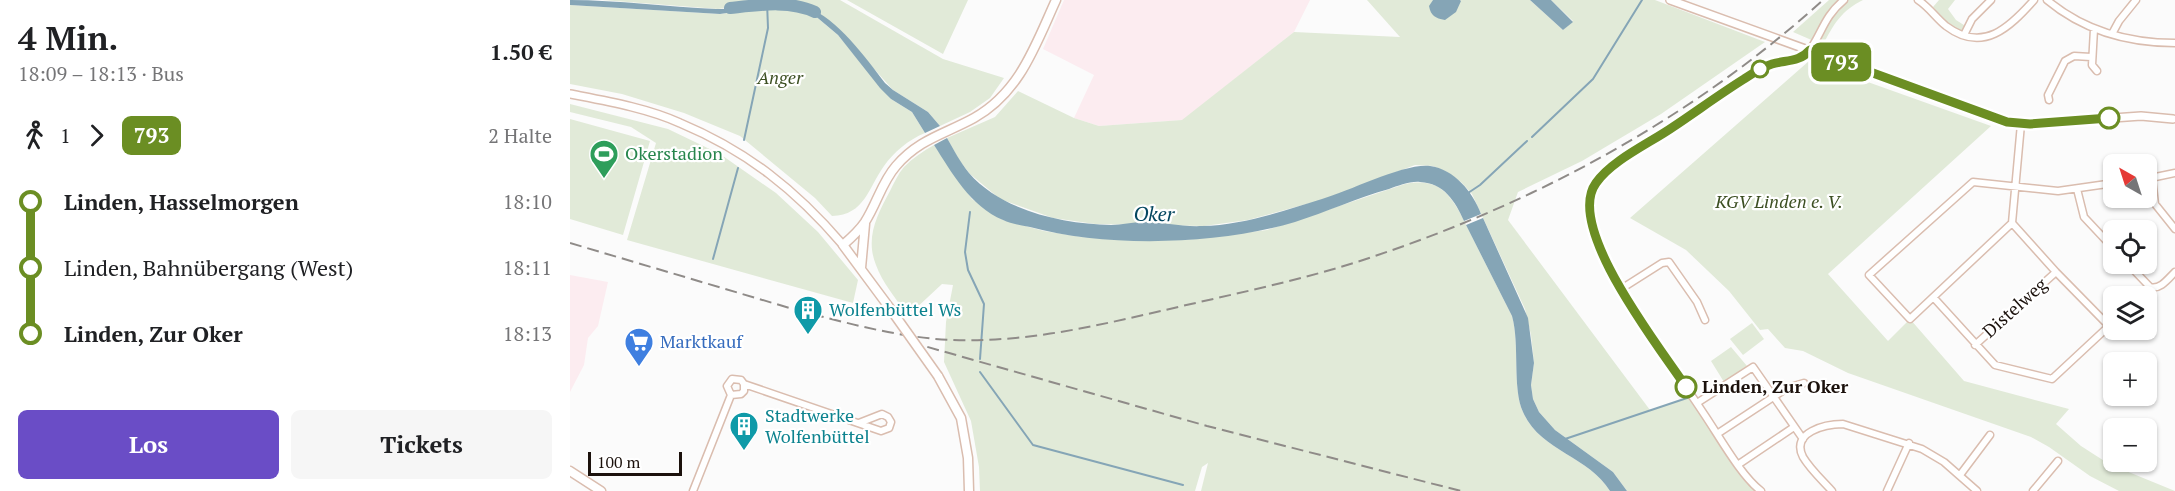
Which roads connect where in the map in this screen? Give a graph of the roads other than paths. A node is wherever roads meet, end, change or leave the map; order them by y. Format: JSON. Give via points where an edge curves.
{"nodes":[{"id":1,"x":1056,"y":0,"type":"edge"},
{"id":2,"x":1671,"y":0,"type":"edge"},
{"id":3,"x":1844,"y":0,"type":"edge"},
{"id":4,"x":1918,"y":0,"type":"edge"},
{"id":5,"x":1991,"y":0,"type":"edge"},
{"id":6,"x":2034,"y":0,"type":"edge"},
{"id":7,"x":2047,"y":0,"type":"edge"},
{"id":8,"x":2136,"y":0,"type":"edge"},
{"id":9,"x":2094,"y":29,"type":"junction"},
{"id":10,"x":2112,"y":34,"type":"junction"},
{"id":11,"x":1964,"y":35,"type":"junction"},
{"id":12,"x":2175,"y":43,"type":"edge"},
{"id":13,"x":1810,"y":50,"type":"junction"},
{"id":14,"x":2091,"y":57,"type":"junction"},
{"id":15,"x":2097,"y":71,"type":"dead end"},
{"id":16,"x":570,"y":94,"type":"edge"},
{"id":17,"x":2049,"y":100,"type":"dead end"},
{"id":18,"x":2174,"y":120,"type":"edge"},
{"id":19,"x":2020,"y":124,"type":"junction"},
{"id":20,"x":2175,"y":173,"type":"edge"},
{"id":21,"x":2157,"y":177,"type":"edge"},
{"id":22,"x":2103,"y":185,"type":"edge"},
{"id":23,"x":2016,"y":186,"type":"junction"},
{"id":24,"x":2077,"y":189,"type":"junction"},
{"id":25,"x":2157,"y":206,"type":"edge"},
{"id":26,"x":866,"y":221,"type":"junction"},
{"id":27,"x":2012,"y":223,"type":"junction"},
{"id":28,"x":2175,"y":229,"type":"edge"},
{"id":29,"x":2103,"y":237,"type":"edge"},
{"id":30,"x":843,"y":245,"type":"junction"},
{"id":31,"x":861,"y":269,"type":"junction"},
{"id":32,"x":2055,"y":272,"type":"junction"},
{"id":33,"x":2175,"y":272,"type":"edge"},
{"id":34,"x":2138,"y":274,"type":"edge"},
{"id":35,"x":1621,"y":289,"type":"junction"},
{"id":36,"x":1934,"y":298,"type":"junction"},
{"id":37,"x":1706,"y":320,"type":"dead end"},
{"id":38,"x":1975,"y":345,"type":"junction"},
{"id":39,"x":1804,"y":383,"type":"dead end"},
{"id":40,"x":744,"y":384,"type":"junction"},
{"id":41,"x":731,"y":395,"type":"junction"},
{"id":42,"x":1773,"y":397,"type":"junction"},
{"id":43,"x":1697,"y":403,"type":"junction"},
{"id":44,"x":859,"y":423,"type":"junction"},
{"id":45,"x":1794,"y":427,"type":"junction"},
{"id":46,"x":1718,"y":434,"type":"junction"},
{"id":47,"x":1990,"y":435,"type":"dead end"},
{"id":48,"x":1803,"y":439,"type":"junction"},
{"id":49,"x":1909,"y":443,"type":"junction"},
{"id":50,"x":2058,"y":460,"type":"dead end"},
{"id":51,"x":1739,"y":464,"type":"junction"},
{"id":52,"x":570,"y":471,"type":"edge"},
{"id":53,"x":1960,"y":475,"type":"junction"},
{"id":54,"x":601,"y":491,"type":"edge"},
{"id":55,"x":693,"y":491,"type":"edge"},
{"id":56,"x":969,"y":491,"type":"edge"},
{"id":57,"x":1761,"y":491,"type":"edge"},
{"id":58,"x":1832,"y":491,"type":"edge"},
{"id":59,"x":1887,"y":491,"type":"edge"},
{"id":60,"x":1977,"y":491,"type":"edge"},
{"id":61,"x":2033,"y":491,"type":"edge"}],
"edges":[{"from":1,"to":26,"type":"main road","via":[[1016,82],[985,111],[913,149],[886,180]]},
{"from":2,"to":13,"type":"street"},
{"from":3,"to":13,"type":"street","via":[[1823,23]]},
{"from":4,"to":11,"type":"street","via":[[1947,26]]},
{"from":5,"to":11,"type":"street","via":[[1972,19]]},
{"from":6,"to":11,"type":"street","via":[[2002,31],[1977,38]]},
{"from":7,"to":9,"type":"street"},
{"from":8,"to":10,"type":"street"},
{"from":9,"to":10,"type":"street"},
{"from":9,"to":14,"type":"street"},
{"from":10,"to":12,"type":"street"},
{"from":13,"to":19,"type":"street","via":[[1985,116]]},
{"from":13,"to":35,"type":"street","via":[[1800,58],[1772,64],[1752,74],[1618,163],[1596,183],[1590,199],[1591,220],[1600,251]]},
{"from":14,"to":15,"type":"street"},
{"from":14,"to":17,"type":"street","via":[[2074,56],[2065,61]]},
{"from":16,"to":30,"type":"street","via":[[679,122],[744,154],[805,203]]},
{"from":18,"to":19,"type":"street","via":[[2126,116]]},
{"from":19,"to":23,"type":"street"},
{"from":20,"to":21,"type":"street"},
{"from":22,"to":24,"type":"street"},
{"from":23,"to":24,"type":"street"},
{"from":23,"to":27,"type":"street"},
{"from":23,"to":36,"type":"street","via":[[1973,182],[1869,275],[1910,319]]},
{"from":24,"to":29,"type":"street","via":[[2084,217]]},
{"from":25,"to":28,"type":"street"},
{"from":26,"to":30,"type":"main road"},
{"from":26,"to":31,"type":"main road"},
{"from":27,"to":32,"type":"street"},
{"from":27,"to":36,"type":"street"},
{"from":30,"to":31,"type":"main road"},
{"from":31,"to":56,"type":"main road","bridge":true,"via":[[938,376],[961,418]]},
{"from":32,"to":38,"type":"street","name":"Distelweg"},
{"from":32,"to":38,"type":"street","via":[[2109,326],[2052,379],[1995,365]]},
{"from":33,"to":34,"type":"street","via":[[2154,288]]},
{"from":35,"to":37,"type":"street","via":[[1669,262]]},
{"from":35,"to":43,"type":"street"},
{"from":36,"to":38,"type":"street"},
{"from":39,"to":42,"type":"street"},
{"from":40,"to":41,"type":"street","via":[[744,392]]},
{"from":40,"to":41,"type":"street","via":[[732,379],[727,386]]},
{"from":40,"to":44,"type":"street"},
{"from":41,"to":55,"type":"street"},
{"from":42,"to":43,"type":"street","via":[[1753,367]]},
{"from":42,"to":45,"type":"street"},
{"from":42,"to":46,"type":"street"},
{"from":43,"to":46,"type":"street"},
{"from":44,"to":44,"type":"street","via":[[881,431],[889,428],[891,422],[882,414]]},
{"from":45,"to":48,"type":"street"},
{"from":45,"to":51,"type":"street"},
{"from":46,"to":51,"type":"street"},
{"from":47,"to":53,"type":"street"},
{"from":48,"to":49,"type":"street","via":[[1821,427],[1843,424]]},
{"from":48,"to":58,"type":"street","via":[[1804,458]]},
{"from":49,"to":53,"type":"street","via":[[1934,455]]},
{"from":49,"to":59,"type":"street"},
{"from":50,"to":61,"type":"street"},
{"from":51,"to":57,"type":"street"},
{"from":52,"to":54,"type":"main road"},
{"from":53,"to":60,"type":"street"}]}
